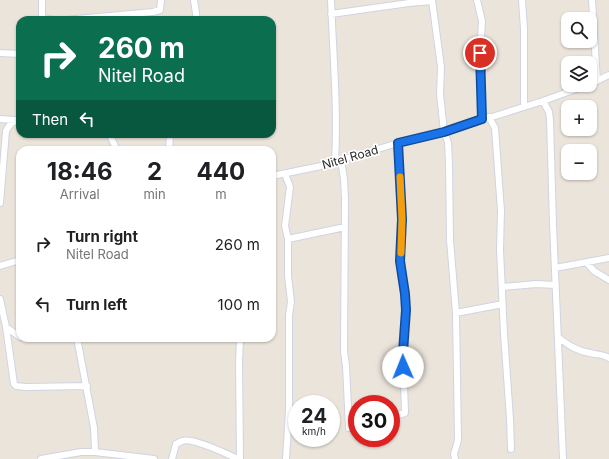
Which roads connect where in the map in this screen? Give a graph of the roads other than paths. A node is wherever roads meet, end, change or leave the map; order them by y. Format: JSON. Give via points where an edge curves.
{"nodes":[{"id":1,"x":42,"y":0,"type":"edge"},
{"id":2,"x":161,"y":0,"type":"edge"},
{"id":3,"x":194,"y":0,"type":"edge"},
{"id":4,"x":331,"y":0,"type":"edge"},
{"id":5,"x":477,"y":0,"type":"edge"},
{"id":6,"x":522,"y":0,"type":"edge"},
{"id":7,"x":592,"y":0,"type":"edge"},
{"id":8,"x":432,"y":1,"type":"edge"},
{"id":9,"x":331,"y":14,"type":"junction"},
{"id":10,"x":42,"y":16,"type":"edge"},
{"id":11,"x":116,"y":16,"type":"edge"},
{"id":12,"x":196,"y":16,"type":"edge"},
{"id":13,"x":0,"y":53,"type":"edge"},
{"id":14,"x":16,"y":54,"type":"edge"},
{"id":15,"x":595,"y":56,"type":"edge"},
{"id":16,"x":609,"y":75,"type":"edge"},
{"id":17,"x":597,"y":81,"type":"edge"},
{"id":18,"x":568,"y":92,"type":"edge"},
{"id":19,"x":543,"y":101,"type":"junction"},
{"id":20,"x":524,"y":106,"type":"junction"},
{"id":21,"x":489,"y":117,"type":"junction"},
{"id":22,"x":0,"y":119,"type":"edge"},
{"id":23,"x":482,"y":119,"type":"junction"},
{"id":24,"x":16,"y":120,"type":"edge"},
{"id":25,"x":16,"y":121,"type":"edge"},
{"id":26,"x":444,"y":132,"type":"junction"},
{"id":27,"x":398,"y":143,"type":"junction"},
{"id":28,"x":338,"y":161,"type":"junction"},
{"id":29,"x":285,"y":174,"type":"junction"},
{"id":30,"x":276,"y":175,"type":"edge"},
{"id":31,"x":0,"y":186,"type":"edge"},
{"id":32,"x":0,"y":203,"type":"edge"},
{"id":33,"x":345,"y":226,"type":"junction"},
{"id":34,"x":288,"y":239,"type":"junction"},
{"id":35,"x":609,"y":258,"type":"edge"},
{"id":36,"x":16,"y":261,"type":"edge"},
{"id":37,"x":587,"y":263,"type":"junction"},
{"id":38,"x":0,"y":266,"type":"edge"},
{"id":39,"x":555,"y":268,"type":"junction"},
{"id":40,"x":609,"y":280,"type":"edge"},
{"id":41,"x":556,"y":285,"type":"junction"},
{"id":42,"x":502,"y":287,"type":"junction"},
{"id":43,"x":0,"y":299,"type":"edge"},
{"id":44,"x":503,"y":304,"type":"junction"},
{"id":45,"x":456,"y":313,"type":"junction"},
{"id":46,"x":6,"y":327,"type":"junction"},
{"id":47,"x":16,"y":334,"type":"edge"},
{"id":48,"x":558,"y":337,"type":"junction"},
{"id":49,"x":78,"y":342,"type":"edge"},
{"id":50,"x":240,"y":342,"type":"edge"},
{"id":51,"x":609,"y":358,"type":"edge"},
{"id":52,"x":86,"y":386,"type":"junction"},
{"id":53,"x":348,"y":407,"type":"edge"},
{"id":54,"x":400,"y":414,"type":"edge"},
{"id":55,"x":511,"y":450,"type":"dead end"},
{"id":56,"x":95,"y":452,"type":"junction"},
{"id":57,"x":41,"y":459,"type":"edge"},
{"id":58,"x":154,"y":459,"type":"edge"},
{"id":59,"x":172,"y":459,"type":"edge"},
{"id":60,"x":239,"y":459,"type":"edge"},
{"id":61,"x":286,"y":459,"type":"edge"},
{"id":62,"x":454,"y":459,"type":"edge"},
{"id":63,"x":563,"y":459,"type":"edge"}],
"edges":[{"from":1,"to":10,"type":"street"},
{"from":2,"to":11,"type":"street","via":[[160,10]]},
{"from":3,"to":12,"type":"street"},
{"from":4,"to":9,"type":"street"},
{"from":5,"to":23,"type":"street","via":[[482,22]]},
{"from":6,"to":20,"type":"street"},
{"from":7,"to":15,"type":"street"},
{"from":8,"to":9,"type":"street"},
{"from":8,"to":26,"type":"street","via":[[441,67],[440,94]]},
{"from":9,"to":28,"type":"street"},
{"from":13,"to":14,"type":"street"},
{"from":16,"to":17,"type":"street"},
{"from":18,"to":19,"type":"street","name":"Nitel Road"},
{"from":19,"to":20,"type":"street","name":"Nitel Road"},
{"from":19,"to":39,"type":"street","via":[[550,120]]},
{"from":20,"to":21,"type":"street","name":"Nitel Road"},
{"from":21,"to":23,"type":"street","name":"Nitel Road"},
{"from":21,"to":42,"type":"street","via":[[495,128],[497,147]]},
{"from":22,"to":24,"type":"street"},
{"from":23,"to":26,"type":"street","name":"Nitel Road"},
{"from":25,"to":31,"type":"street","via":[[6,131]]},
{"from":26,"to":27,"type":"street","name":"Nitel Road"},
{"from":26,"to":45,"type":"street","via":[[448,142],[450,240]]},
{"from":27,"to":28,"type":"street","name":"Nitel Road"},
{"from":27,"to":54,"type":"street","via":[[402,219],[400,261],[406,310],[403,352],[405,413]]},
{"from":28,"to":29,"type":"street","name":"Nitel Road"},
{"from":28,"to":33,"type":"street","via":[[344,179]]},
{"from":29,"to":30,"type":"street","name":"Nitel Road"},
{"from":29,"to":34,"type":"street","via":[[290,187],[285,226]]},
{"from":31,"to":32,"type":"street"},
{"from":33,"to":34,"type":"street"},
{"from":33,"to":53,"type":"street","via":[[343,304]]},
{"from":34,"to":61,"type":"street","via":[[291,302]]},
{"from":35,"to":37,"type":"street"},
{"from":36,"to":38,"type":"street"},
{"from":37,"to":39,"type":"street"},
{"from":37,"to":40,"type":"street","via":[[594,271]]},
{"from":39,"to":41,"type":"street"},
{"from":41,"to":42,"type":"street"},
{"from":41,"to":48,"type":"street"},
{"from":42,"to":44,"type":"street"},
{"from":43,"to":46,"type":"street"},
{"from":44,"to":45,"type":"street"},
{"from":44,"to":55,"type":"street"},
{"from":45,"to":62,"type":"street","via":[[458,440]]},
{"from":46,"to":47,"type":"street"},
{"from":46,"to":52,"type":"street","via":[[16,386]]},
{"from":48,"to":51,"type":"street","via":[[576,350]]},
{"from":48,"to":63,"type":"street"},
{"from":49,"to":52,"type":"street"},
{"from":50,"to":60,"type":"street"},
{"from":52,"to":56,"type":"street","via":[[94,428]]},
{"from":56,"to":57,"type":"street"},
{"from":56,"to":58,"type":"street"},
{"from":59,"to":60,"type":"street","via":[[176,444],[183,440]]}]}
